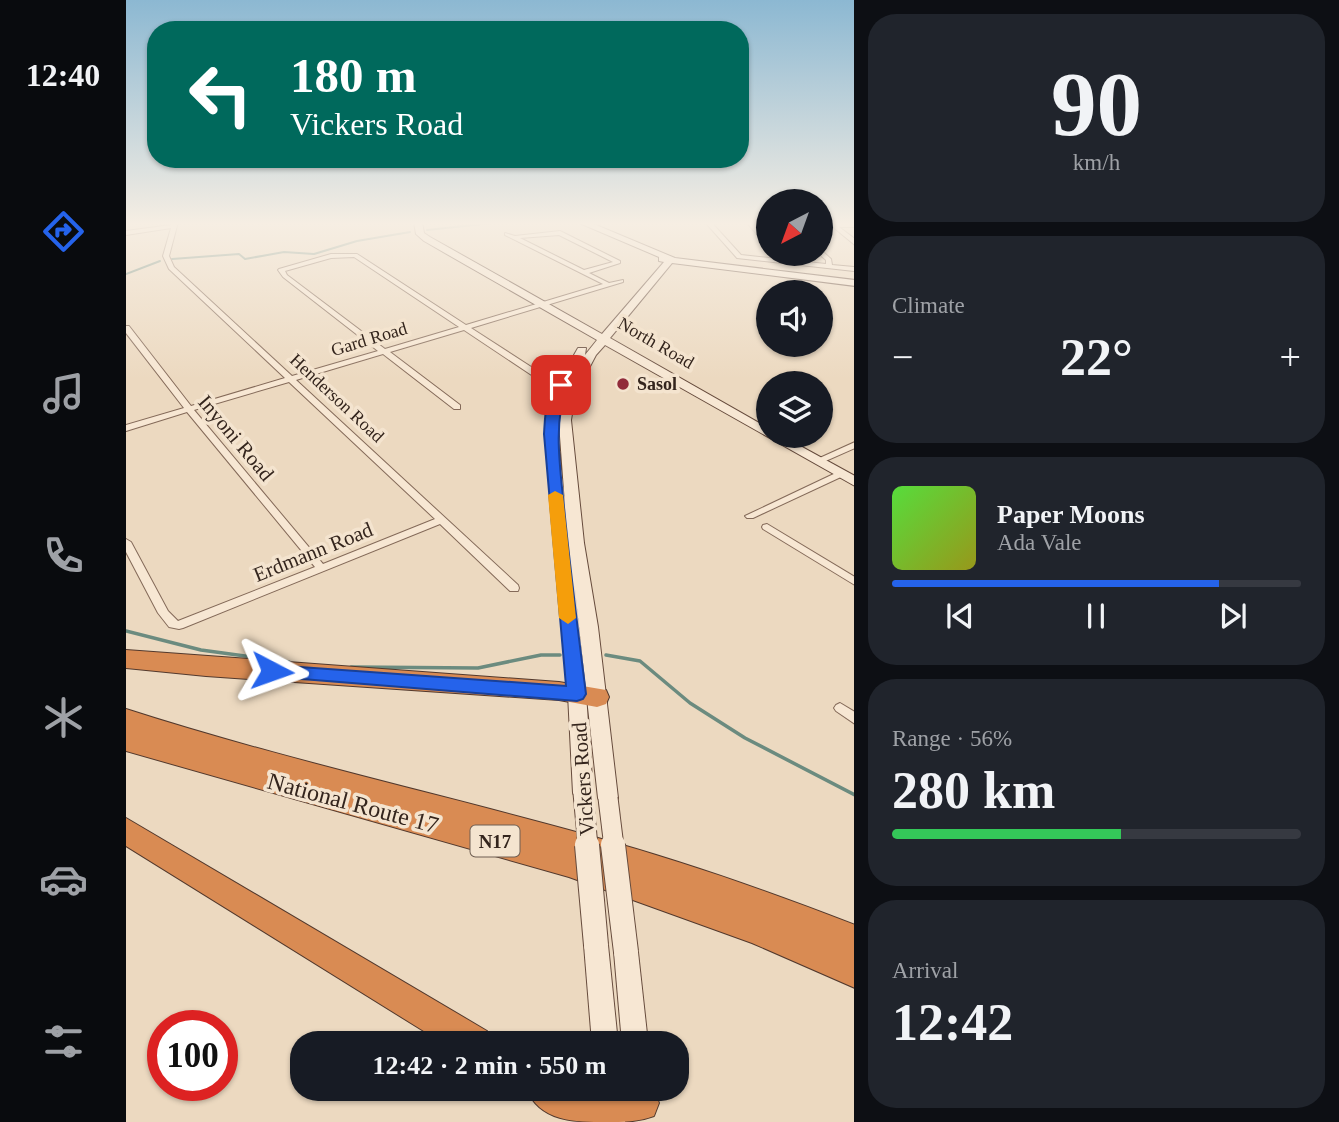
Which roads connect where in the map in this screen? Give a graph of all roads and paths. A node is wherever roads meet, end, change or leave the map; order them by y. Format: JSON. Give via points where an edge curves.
{"nodes":[{"id":1,"x":178,"y":274,"type":"edge"},
{"id":2,"x":283,"y":274,"type":"edge"},
{"id":3,"x":383,"y":274,"type":"edge"},
{"id":4,"x":490,"y":274,"type":"edge"},
{"id":5,"x":589,"y":274,"type":"edge"},
{"id":6,"x":656,"y":274,"type":"edge"},
{"id":7,"x":784,"y":274,"type":"edge"},
{"id":8,"x":621,"y":281,"type":"dead end"},
{"id":9,"x":854,"y":283,"type":"edge"},
{"id":10,"x":609,"y":285,"type":"junction"},
{"id":11,"x":544,"y":304,"type":"junction"},
{"id":12,"x":464,"y":327,"type":"junction"},
{"id":13,"x":126,"y":328,"type":"edge"},
{"id":14,"x":602,"y":333,"type":"junction"},
{"id":15,"x":383,"y":351,"type":"junction"},
{"id":16,"x":591,"y":354,"type":"junction"},
{"id":17,"x":630,"y":355,"type":"junction"},
{"id":18,"x":536,"y":374,"type":"dead end"},
{"id":19,"x":291,"y":379,"type":"junction"},
{"id":20,"x":702,"y":395,"type":"junction"},
{"id":21,"x":457,"y":407,"type":"dead end"},
{"id":22,"x":189,"y":409,"type":"junction"},
{"id":23,"x":756,"y":426,"type":"edge"},
{"id":24,"x":126,"y":428,"type":"edge"},
{"id":25,"x":854,"y":444,"type":"edge"},
{"id":26,"x":795,"y":448,"type":"edge"},
{"id":27,"x":818,"y":461,"type":"junction"},
{"id":28,"x":840,"y":474,"type":"junction"},
{"id":29,"x":854,"y":482,"type":"edge"},
{"id":30,"x":750,"y":516,"type":"dead end"},
{"id":31,"x":442,"y":520,"type":"junction"},
{"id":32,"x":767,"y":527,"type":"dead end"},
{"id":33,"x":128,"y":550,"type":"edge"},
{"id":34,"x":322,"y":569,"type":"junction"},
{"id":35,"x":854,"y":582,"type":"edge"},
{"id":36,"x":514,"y":588,"type":"dead end"},
{"id":37,"x":126,"y":659,"type":"edge"},
{"id":38,"x":587,"y":695,"type":"junction"},
{"id":39,"x":840,"y":708,"type":"dead end"},
{"id":40,"x":126,"y":719,"type":"edge"},
{"id":41,"x":854,"y":719,"type":"edge"},
{"id":42,"x":126,"y":740,"type":"edge"},
{"id":43,"x":126,"y":831,"type":"edge"},
{"id":44,"x":854,"y":941,"type":"edge"},
{"id":45,"x":854,"y":972,"type":"edge"},
{"id":46,"x":455,"y":1031,"type":"edge"},
{"id":47,"x":604,"y":1031,"type":"edge"},
{"id":48,"x":634,"y":1031,"type":"edge"},
{"id":49,"x":558,"y":1103,"type":"edge"},
{"id":50,"x":626,"y":1107,"type":"edge"}],
"edges":[{"from":1,"to":19,"type":"street","name":"Henderson Road"},
{"from":2,"to":15,"type":"street"},
{"from":3,"to":12,"type":"street"},
{"from":4,"to":11,"type":"main road","name":"North Road"},
{"from":5,"to":10,"type":"street"},
{"from":6,"to":14,"type":"main road","name":"Vickers Road"},
{"from":7,"to":9,"type":"main road"},
{"from":8,"to":10,"type":"street","name":"Gard Road"},
{"from":10,"to":11,"type":"street","name":"Gard Road"},
{"from":11,"to":12,"type":"street","name":"Gard Road"},
{"from":11,"to":14,"type":"main road","name":"North Road"},
{"from":11,"to":14,"type":"main road","name":"North Road"},
{"from":12,"to":15,"type":"street","name":"Gard Road"},
{"from":12,"to":18,"type":"street"},
{"from":13,"to":22,"type":"street","name":"Inyoni Road"},
{"from":14,"to":16,"type":"main road","name":"Vickers Road"},
{"from":14,"to":17,"type":"main road","name":"North Road"},
{"from":14,"to":20,"type":"main road","name":"North Road"},
{"from":14,"to":38,"type":"main road","name":"Vickers Road","via":[[561,385],[551,421],[556,511]]},
{"from":15,"to":19,"type":"street","name":"Gard Road"},
{"from":15,"to":21,"type":"street"},
{"from":16,"to":17,"type":"main road","via":[[606,350]]},
{"from":16,"to":38,"type":"main road","name":"Vickers Road","via":[[569,395],[565,428]]},
{"from":17,"to":20,"type":"main road","name":"North Road"},
{"from":19,"to":22,"type":"street","name":"Gard Road"},
{"from":19,"to":31,"type":"street","name":"Henderson Road"},
{"from":20,"to":23,"type":"main road","name":"North Road"},
{"from":22,"to":24,"type":"street","name":"Gard Road"},
{"from":22,"to":34,"type":"street","name":"Inyoni Road"},
{"from":25,"to":27,"type":"street"},
{"from":26,"to":27,"type":"main road"},
{"from":27,"to":28,"type":"main road"},
{"from":28,"to":29,"type":"main road"},
{"from":28,"to":30,"type":"street"},
{"from":31,"to":34,"type":"street","name":"Erdmann Road"},
{"from":31,"to":36,"type":"street","name":"Henderson Road"},
{"from":32,"to":35,"type":"street"},
{"from":33,"to":34,"type":"street","name":"Erdmann Road","via":[[169,620],[178,625]]},
{"from":37,"to":38,"type":"highway"},
{"from":38,"to":47,"type":"main road","name":"Vickers Road","bridge":true,"via":[[583,793]]},
{"from":38,"to":48,"type":"main road","name":"Vickers Road","bridge":true,"via":[[608,798]]},
{"from":39,"to":41,"type":"street"},
{"from":40,"to":44,"type":"highway","number":"N17","via":[[639,863]]},
{"from":42,"to":45,"type":"highway","name":"National Route 17","number":"N17","via":[[569,863],[757,930]]},
{"from":43,"to":46,"type":"highway"},
{"from":49,"to":50,"type":"highway","via":[[592,1117]]}]}
